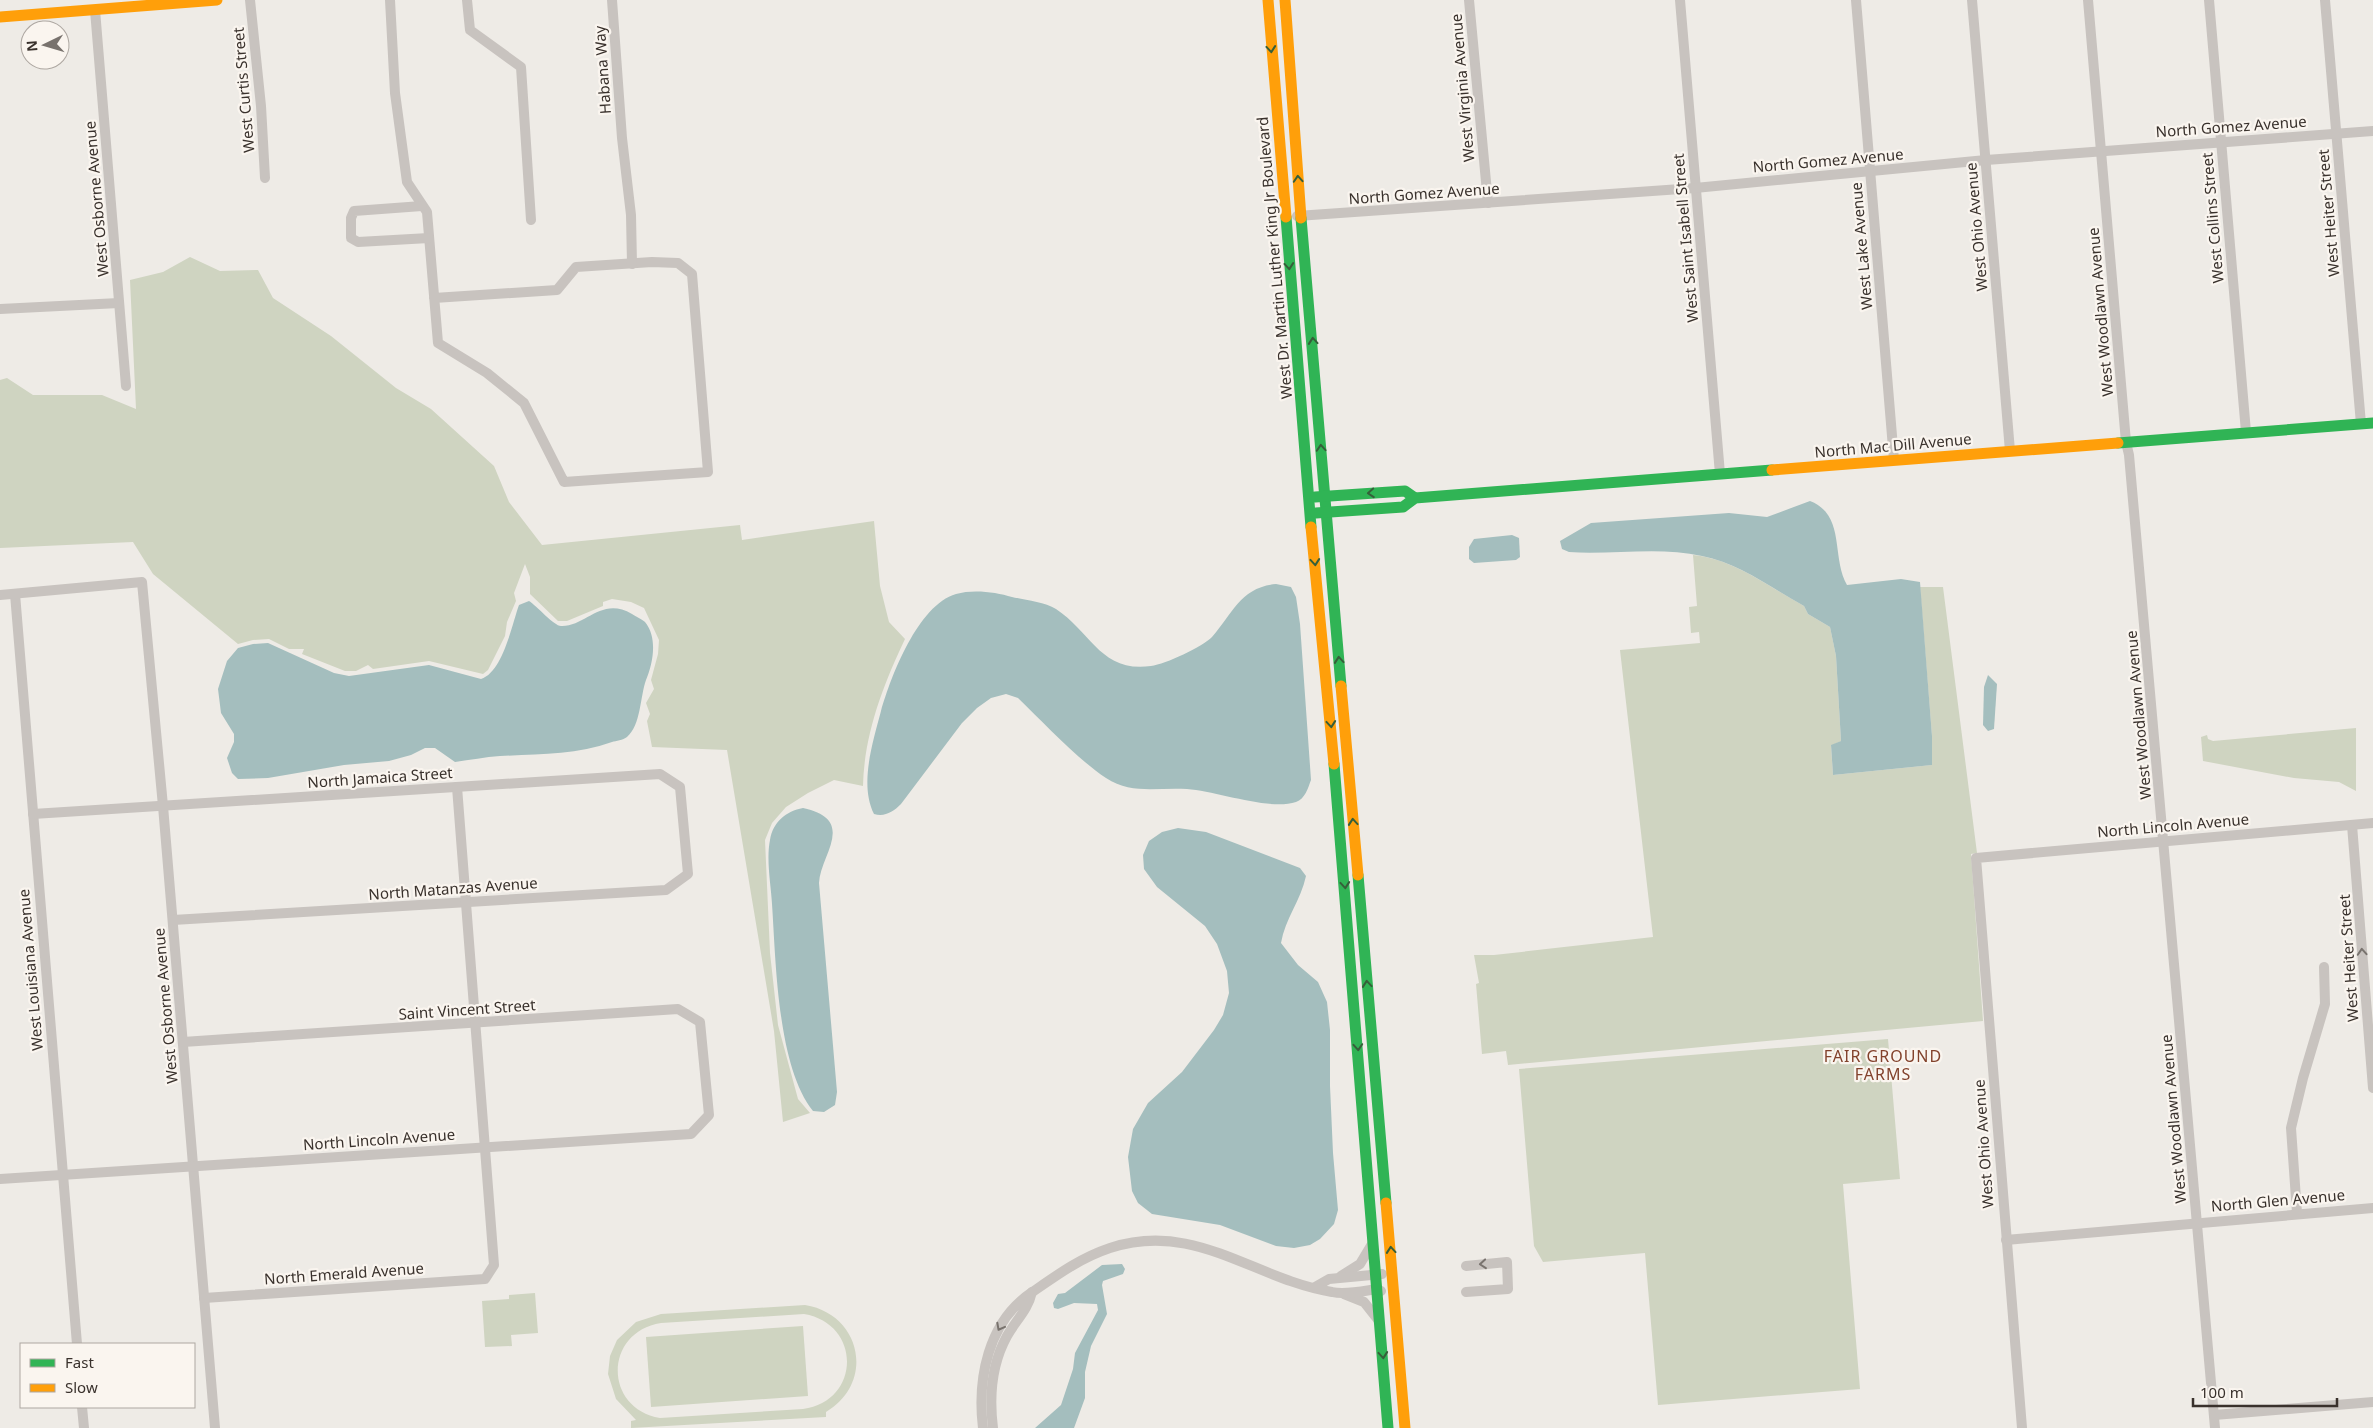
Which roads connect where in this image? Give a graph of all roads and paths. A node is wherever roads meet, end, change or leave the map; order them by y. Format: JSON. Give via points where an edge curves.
{"nodes":[{"id":1,"x":217,"y":0,"type":"edge"},
{"id":2,"x":250,"y":0,"type":"edge"},
{"id":3,"x":390,"y":0,"type":"edge"},
{"id":4,"x":467,"y":0,"type":"edge"},
{"id":5,"x":612,"y":0,"type":"edge"},
{"id":6,"x":1268,"y":0,"type":"edge"},
{"id":7,"x":1285,"y":0,"type":"edge"},
{"id":8,"x":1468,"y":0,"type":"edge"},
{"id":9,"x":1680,"y":0,"type":"edge"},
{"id":10,"x":1856,"y":0,"type":"edge"},
{"id":11,"x":1972,"y":0,"type":"edge"},
{"id":12,"x":2088,"y":0,"type":"edge"},
{"id":13,"x":2209,"y":0,"type":"edge"},
{"id":14,"x":2325,"y":0,"type":"edge"},
{"id":15,"x":87,"y":7,"type":"edge"},
{"id":16,"x":0,"y":17,"type":"edge"},
{"id":17,"x":2373,"y":131,"type":"edge"},
{"id":18,"x":2336,"y":134,"type":"junction"},
{"id":19,"x":2221,"y":142,"type":"junction"},
{"id":20,"x":2101,"y":151,"type":"junction"},
{"id":21,"x":1986,"y":160,"type":"junction"},
{"id":22,"x":1870,"y":172,"type":"junction"},
{"id":23,"x":265,"y":178,"type":"dead end"},
{"id":24,"x":1695,"y":188,"type":"junction"},
{"id":25,"x":1488,"y":204,"type":"junction"},
{"id":26,"x":422,"y":206,"type":"junction"},
{"id":27,"x":1301,"y":216,"type":"junction"},
{"id":28,"x":1285,"y":217,"type":"junction"},
{"id":29,"x":531,"y":220,"type":"dead end"},
{"id":30,"x":429,"y":238,"type":"junction"},
{"id":31,"x":632,"y":264,"type":"junction"},
{"id":32,"x":434,"y":298,"type":"junction"},
{"id":33,"x":119,"y":303,"type":"junction"},
{"id":34,"x":0,"y":309,"type":"edge"},
{"id":35,"x":126,"y":386,"type":"dead end"},
{"id":36,"x":2367,"y":423,"type":"edge"},
{"id":37,"x":2246,"y":432,"type":"junction"},
{"id":38,"x":2126,"y":442,"type":"junction"},
{"id":39,"x":2010,"y":451,"type":"junction"},
{"id":40,"x":1894,"y":460,"type":"junction"},
{"id":41,"x":1720,"y":474,"type":"junction"},
{"id":42,"x":1325,"y":496,"type":"junction"},
{"id":43,"x":1309,"y":498,"type":"junction"},
{"id":44,"x":1414,"y":498,"type":"junction"},
{"id":45,"x":1326,"y":512,"type":"junction"},
{"id":46,"x":1310,"y":513,"type":"junction"},
{"id":47,"x":0,"y":594,"type":"edge"},
{"id":48,"x":15,"y":594,"type":"junction"},
{"id":49,"x":457,"y":787,"type":"junction"},
{"id":50,"x":164,"y":806,"type":"junction"},
{"id":51,"x":32,"y":814,"type":"junction"},
{"id":52,"x":2373,"y":823,"type":"edge"},
{"id":53,"x":2352,"y":825,"type":"junction"},
{"id":54,"x":684,"y":832,"type":"joint"},
{"id":55,"x":2164,"y":841,"type":"junction"},
{"id":56,"x":1976,"y":858,"type":"joint"},
{"id":57,"x":465,"y":902,"type":"junction"},
{"id":58,"x":173,"y":920,"type":"junction"},
{"id":59,"x":2324,"y":967,"type":"dead end"},
{"id":60,"x":475,"y":1024,"type":"junction"},
{"id":61,"x":183,"y":1042,"type":"junction"},
{"id":62,"x":703,"y":1072,"type":"joint"},
{"id":63,"x":2373,"y":1088,"type":"edge"},
{"id":64,"x":485,"y":1148,"type":"junction"},
{"id":65,"x":193,"y":1166,"type":"junction"},
{"id":66,"x":62,"y":1175,"type":"junction"},
{"id":67,"x":0,"y":1179,"type":"edge"},
{"id":68,"x":2373,"y":1208,"type":"edge"},
{"id":69,"x":2297,"y":1213,"type":"junction"},
{"id":70,"x":2196,"y":1222,"type":"junction"},
{"id":71,"x":2006,"y":1240,"type":"junction"},
{"id":72,"x":1373,"y":1241,"type":"junction"},
{"id":73,"x":1466,"y":1266,"type":"dead end"},
{"id":74,"x":1392,"y":1272,"type":"junction"},
{"id":75,"x":1376,"y":1276,"type":"junction"},
{"id":76,"x":1334,"y":1279,"type":"junction"},
{"id":77,"x":1315,"y":1287,"type":"junction"},
{"id":78,"x":1377,"y":1290,"type":"junction"},
{"id":79,"x":1032,"y":1292,"type":"junction"},
{"id":80,"x":1336,"y":1292,"type":"junction"},
{"id":81,"x":1466,"y":1292,"type":"dead end"},
{"id":82,"x":204,"y":1298,"type":"junction"},
{"id":83,"x":1394,"y":1299,"type":"junction"},
{"id":84,"x":1380,"y":1323,"type":"junction"},
{"id":85,"x":76,"y":1343,"type":"edge"},
{"id":86,"x":2373,"y":1402,"type":"edge"},
{"id":87,"x":82,"y":1408,"type":"edge"},
{"id":88,"x":2214,"y":1415,"type":"junction"},
{"id":89,"x":84,"y":1428,"type":"edge"},
{"id":90,"x":215,"y":1428,"type":"edge"},
{"id":91,"x":983,"y":1428,"type":"edge"},
{"id":92,"x":993,"y":1428,"type":"edge"},
{"id":93,"x":1388,"y":1428,"type":"edge"},
{"id":94,"x":1405,"y":1428,"type":"edge"},
{"id":95,"x":2022,"y":1428,"type":"edge"},
{"id":96,"x":2215,"y":1428,"type":"edge"}],
"edges":[{"from":1,"to":15,"type":"main road"},
{"from":2,"to":23,"type":"street","name":"West Curtis Street"},
{"from":3,"to":26,"type":"street","via":[[395,93],[407,182]]},
{"from":4,"to":29,"type":"street","via":[[470,30],[520,67]]},
{"from":5,"to":31,"type":"street","name":"Habana Way","via":[[631,215]]},
{"from":6,"to":28,"type":"main road","name":"West Dr. Martin Luther King Jr Boulevard","one_way":true},
{"from":27,"to":7,"type":"main road","name":"West Dr. Martin Luther King Jr Boulevard","one_way":true},
{"from":8,"to":25,"type":"street","name":"West Virginia Avenue"},
{"from":9,"to":24,"type":"street","name":"West Saint Isabell Street"},
{"from":10,"to":22,"type":"street","name":"West Lake Avenue"},
{"from":11,"to":21,"type":"street","name":"West Ohio Avenue"},
{"from":12,"to":20,"type":"street","name":"West Woodlawn Avenue"},
{"from":13,"to":19,"type":"street","name":"West Collins Street"},
{"from":14,"to":18,"type":"street","name":"West Heiter Street"},
{"from":15,"to":16,"type":"main road"},
{"from":15,"to":33,"type":"street","name":"West Osborne Avenue"},
{"from":17,"to":18,"type":"street","name":"North Gomez Avenue"},
{"from":18,"to":19,"type":"street","name":"North Gomez Avenue"},
{"from":18,"to":36,"type":"street","name":"West Heiter Street"},
{"from":19,"to":20,"type":"street","name":"North Gomez Avenue"},
{"from":19,"to":37,"type":"street","name":"West Collins Street"},
{"from":20,"to":21,"type":"street","name":"North Gomez Avenue"},
{"from":20,"to":38,"type":"street","name":"West Woodlawn Avenue"},
{"from":21,"to":22,"type":"street","name":"North Gomez Avenue"},
{"from":21,"to":39,"type":"street","name":"West Ohio Avenue"},
{"from":22,"to":24,"type":"street","name":"North Gomez Avenue"},
{"from":22,"to":40,"type":"street","name":"West Lake Avenue"},
{"from":24,"to":25,"type":"street","name":"North Gomez Avenue"},
{"from":24,"to":41,"type":"street","name":"West Saint Isabell Street"},
{"from":25,"to":27,"type":"street","name":"North Gomez Avenue"},
{"from":26,"to":30,"type":"street","via":[[427,212]]},
{"from":26,"to":30,"type":"street","via":[[354,211],[352,238],[358,242]]},
{"from":27,"to":28,"type":"street","name":"North Gomez Avenue"},
{"from":42,"to":27,"type":"main road","name":"West Dr. Martin Luther King Jr Boulevard","one_way":true},
{"from":28,"to":43,"type":"main road","name":"West Dr. Martin Luther King Jr Boulevard","one_way":true},
{"from":30,"to":32,"type":"street"},
{"from":31,"to":32,"type":"street","via":[[576,267],[556,290]]},
{"from":31,"to":32,"type":"street","via":[[678,263],[692,274],[708,472],[564,482],[524,403],[487,374],[438,343]]},
{"from":33,"to":34,"type":"street"},
{"from":33,"to":35,"type":"street","name":"West Osborne Avenue"},
{"from":36,"to":37,"type":"main road","name":"North Mac Dill Avenue"},
{"from":37,"to":38,"type":"main road","name":"North Mac Dill Avenue"},
{"from":38,"to":39,"type":"main road","name":"North Mac Dill Avenue"},
{"from":38,"to":55,"type":"street","name":"West Woodlawn Avenue"},
{"from":39,"to":40,"type":"main road","name":"North Mac Dill Avenue"},
{"from":40,"to":41,"type":"main road","name":"North Mac Dill Avenue"},
{"from":41,"to":44,"type":"main road","name":"North Mac Dill Avenue"},
{"from":42,"to":43,"type":"main road","name":"North Mac Dill Avenue"},
{"from":44,"to":42,"type":"main road","name":"North Mac Dill Avenue","one_way":true,"via":[[1405,491]]},
{"from":42,"to":45,"type":"main road","name":"West Dr. Martin Luther King Jr Boulevard"},
{"from":43,"to":46,"type":"main road","name":"West Dr. Martin Luther King Jr Boulevard"},
{"from":44,"to":45,"type":"main road","name":"North Mac Dill Avenue","via":[[1403,507]]},
{"from":45,"to":46,"type":"main road","name":"North Mac Dill Avenue"},
{"from":74,"to":45,"type":"main road","name":"West Dr. Martin Luther King Jr Boulevard","one_way":true},
{"from":46,"to":72,"type":"main road","name":"West Dr. Martin Luther King Jr Boulevard","one_way":true,"via":[[1340,821]]},
{"from":47,"to":48,"type":"street"},
{"from":48,"to":50,"type":"street","name":"West Osborne Avenue","via":[[142,582]]},
{"from":48,"to":51,"type":"street","name":"West Louisiana Avenue"},
{"from":49,"to":50,"type":"street","name":"North Jamaica Street"},
{"from":49,"to":54,"type":"street","name":"North Jamaica Street","via":[[660,774],[680,786]]},
{"from":49,"to":57,"type":"street"},
{"from":50,"to":51,"type":"street","name":"North Jamaica Street"},
{"from":50,"to":58,"type":"street","name":"West Osborne Avenue"},
{"from":51,"to":66,"type":"street","name":"West Louisiana Avenue"},
{"from":52,"to":53,"type":"street","name":"North Lincoln Avenue"},
{"from":53,"to":55,"type":"street","name":"North Lincoln Avenue"},
{"from":63,"to":53,"type":"street","name":"West Heiter Street","one_way":true},
{"from":54,"to":57,"type":"street","name":"North Matanzas Avenue","via":[[688,874],[666,890]]},
{"from":55,"to":56,"type":"street","name":"North Lincoln Avenue"},
{"from":55,"to":70,"type":"street","name":"West Woodlawn Avenue"},
{"from":56,"to":71,"type":"street","name":"West Ohio Avenue"},
{"from":57,"to":58,"type":"street","name":"North Matanzas Avenue"},
{"from":57,"to":60,"type":"street"},
{"from":58,"to":61,"type":"street","name":"West Osborne Avenue"},
{"from":59,"to":69,"type":"street","via":[[2325,1004],[2291,1128]]},
{"from":60,"to":61,"type":"street","name":"Saint Vincent Street"},
{"from":60,"to":62,"type":"street","name":"Saint Vincent Street","via":[[678,1009],[700,1022]]},
{"from":60,"to":64,"type":"street"},
{"from":61,"to":65,"type":"street","name":"West Osborne Avenue"},
{"from":62,"to":64,"type":"street","name":"North Lincoln Avenue","via":[[709,1115],[691,1134]]},
{"from":64,"to":65,"type":"street","name":"North Lincoln Avenue"},
{"from":64,"to":82,"type":"street","name":"North Emerald Avenue","via":[[494,1265],[485,1279]]},
{"from":65,"to":66,"type":"street","name":"North Lincoln Avenue"},
{"from":65,"to":82,"type":"street","name":"West Osborne Avenue"},
{"from":66,"to":67,"type":"street","name":"North Lincoln Avenue"},
{"from":66,"to":85,"type":"street","name":"West Louisiana Avenue"},
{"from":68,"to":69,"type":"street","name":"North Glen Avenue"},
{"from":69,"to":70,"type":"street","name":"North Glen Avenue"},
{"from":70,"to":71,"type":"street","name":"North Glen Avenue"},
{"from":70,"to":88,"type":"street","name":"West Woodlawn Avenue"},
{"from":71,"to":95,"type":"street","name":"West Ohio Avenue"},
{"from":72,"to":75,"type":"main road","name":"West Dr. Martin Luther King Jr Boulevard"},
{"from":72,"to":76,"type":"street","via":[[1360,1264]]},
{"from":81,"to":73,"type":"street","one_way":true,"via":[[1508,1289],[1507,1262]]},
{"from":74,"to":75,"type":"street"},
{"from":74,"to":83,"type":"main road","name":"West Dr. Martin Luther King Jr Boulevard"},
{"from":75,"to":76,"type":"street"},
{"from":75,"to":78,"type":"main road","name":"West Dr. Martin Luther King Jr Boulevard"},
{"from":76,"to":77,"type":"street"},
{"from":77,"to":79,"type":"street","via":[[1279,1278],[1209,1248],[1155,1241],[1132,1243],[1098,1253],[1064,1270]]},
{"from":77,"to":80,"type":"street"},
{"from":78,"to":80,"type":"street"},
{"from":78,"to":83,"type":"street"},
{"from":78,"to":84,"type":"main road","name":"West Dr. Martin Luther King Jr Boulevard"},
{"from":79,"to":91,"type":"street","one_way":true,"via":[[1020,1300],[1004,1319],[988,1353],[980,1398]]},
{"from":79,"to":92,"type":"street","via":[[1029,1306],[1007,1337],[994,1370]]},
{"from":80,"to":84,"type":"street","via":[[1364,1302]]},
{"from":82,"to":90,"type":"street","name":"West Osborne Avenue"},
{"from":83,"to":94,"type":"main road","name":"West Dr. Martin Luther King Jr Boulevard"},
{"from":84,"to":93,"type":"main road","name":"West Dr. Martin Luther King Jr Boulevard","one_way":true},
{"from":86,"to":88,"type":"street"},
{"from":87,"to":89,"type":"street"},
{"from":88,"to":96,"type":"street","name":"West Woodlawn Avenue"}]}
